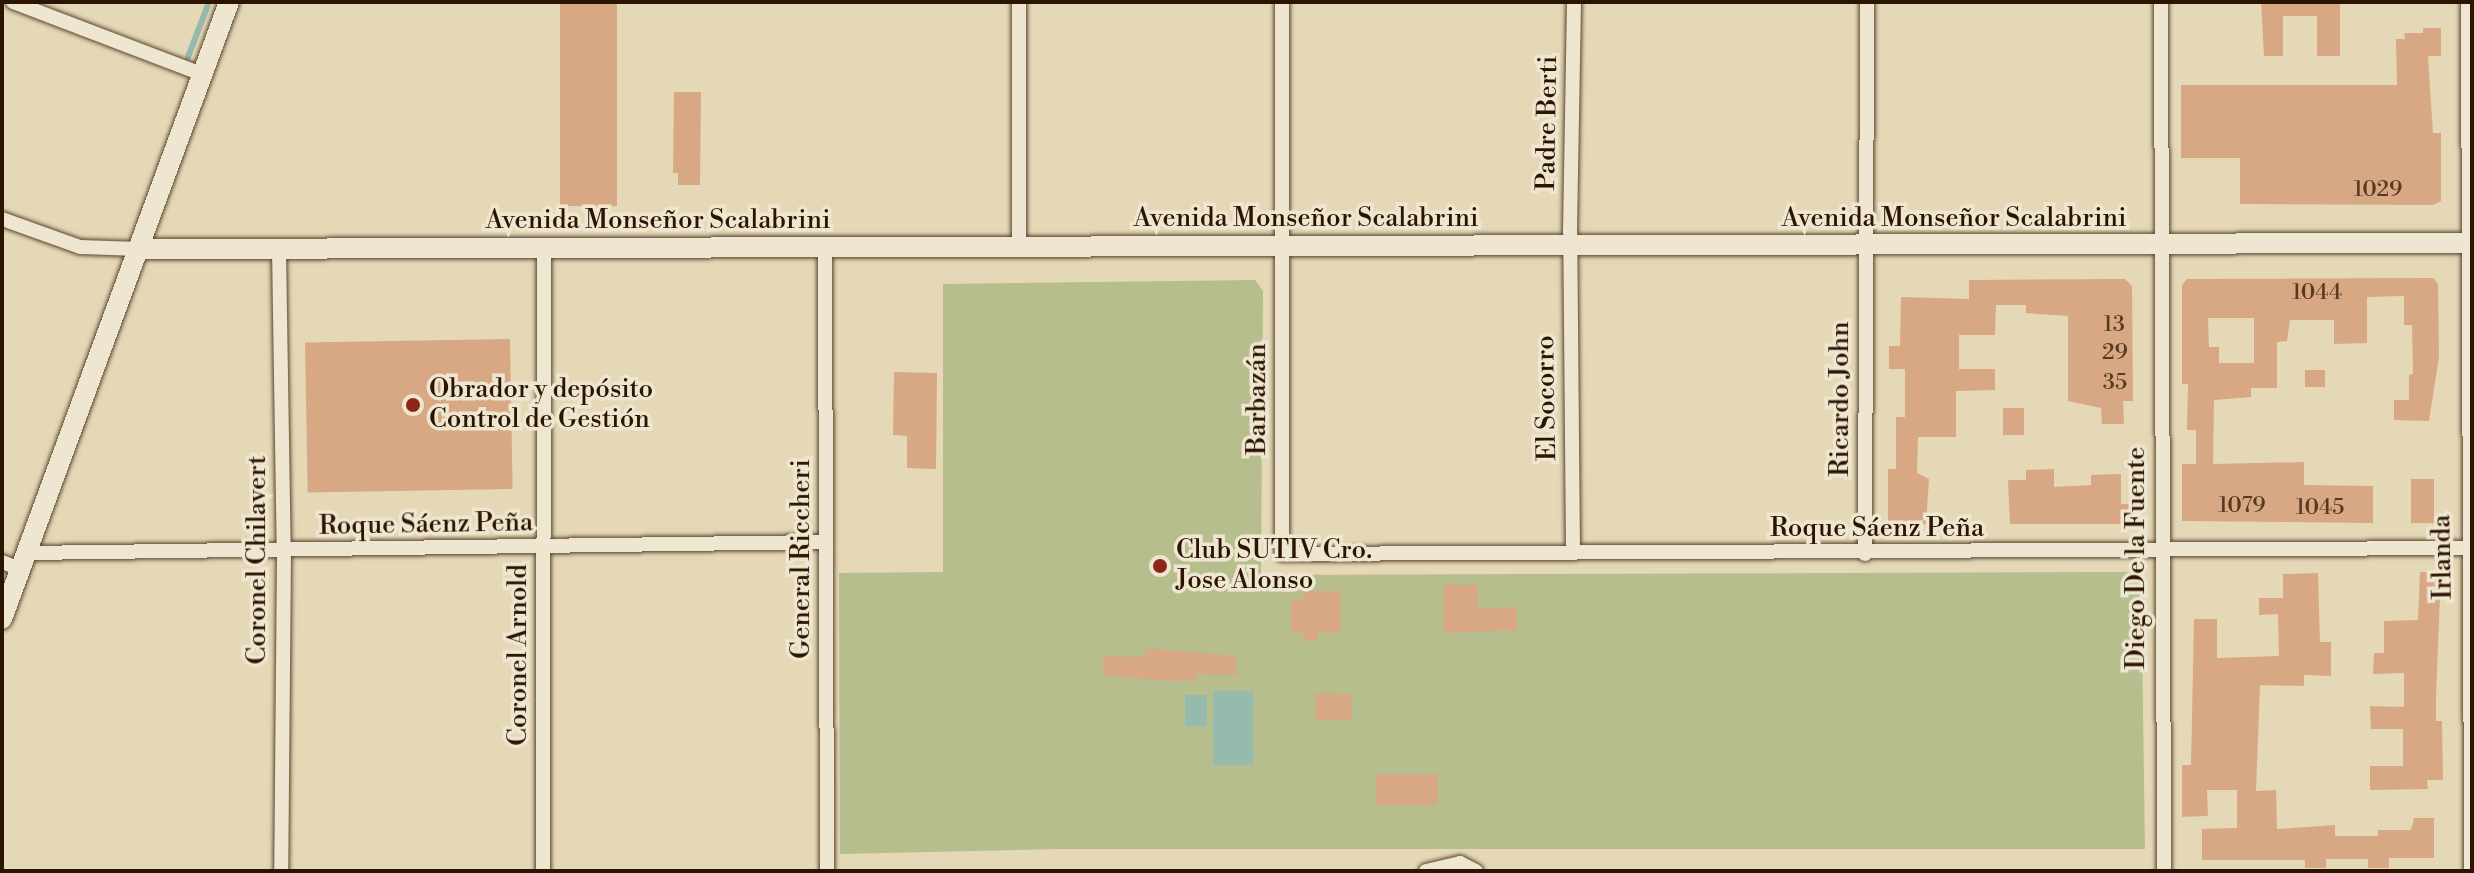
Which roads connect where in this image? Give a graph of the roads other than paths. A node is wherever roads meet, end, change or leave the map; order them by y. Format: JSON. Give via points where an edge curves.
{"nodes":[{"id":1,"x":13,"y":2,"type":"edge"},
{"id":2,"x":229,"y":2,"type":"edge"},
{"id":3,"x":1019,"y":2,"type":"edge"},
{"id":4,"x":1282,"y":2,"type":"edge"},
{"id":5,"x":1574,"y":2,"type":"edge"},
{"id":6,"x":1867,"y":2,"type":"edge"},
{"id":7,"x":2161,"y":2,"type":"edge"},
{"id":8,"x":2468,"y":2,"type":"edge"},
{"id":9,"x":202,"y":74,"type":"junction"},
{"id":10,"x":2,"y":219,"type":"edge"},
{"id":11,"x":2468,"y":243,"type":"edge"},
{"id":12,"x":1282,"y":244,"type":"junction"},
{"id":13,"x":1570,"y":244,"type":"junction"},
{"id":14,"x":1864,"y":244,"type":"junction"},
{"id":15,"x":2160,"y":245,"type":"junction"},
{"id":16,"x":544,"y":246,"type":"junction"},
{"id":17,"x":1019,"y":246,"type":"junction"},
{"id":18,"x":825,"y":247,"type":"junction"},
{"id":19,"x":139,"y":249,"type":"junction"},
{"id":20,"x":279,"y":249,"type":"junction"},
{"id":21,"x":826,"y":542,"type":"junction"},
{"id":22,"x":543,"y":546,"type":"junction"},
{"id":23,"x":2469,"y":548,"type":"edge"},
{"id":24,"x":2160,"y":549,"type":"junction"},
{"id":25,"x":284,"y":552,"type":"junction"},
{"id":26,"x":1573,"y":552,"type":"junction"},
{"id":27,"x":1282,"y":554,"type":"joint"},
{"id":28,"x":1865,"y":554,"type":"junction"},
{"id":29,"x":16,"y":561,"type":"edge"},
{"id":30,"x":2,"y":619,"type":"edge"},
{"id":31,"x":281,"y":871,"type":"edge"},
{"id":32,"x":543,"y":871,"type":"edge"},
{"id":33,"x":827,"y":871,"type":"edge"},
{"id":34,"x":1426,"y":871,"type":"edge"},
{"id":35,"x":1476,"y":871,"type":"edge"},
{"id":36,"x":2164,"y":871,"type":"edge"},
{"id":37,"x":2471,"y":871,"type":"edge"}],
"edges":[{"from":1,"to":9,"type":"street"},
{"from":2,"to":9,"type":"main road"},
{"from":3,"to":17,"type":"street"},
{"from":4,"to":12,"type":"street","name":"Barbazán"},
{"from":5,"to":13,"type":"street","name":"Padre Berti"},
{"from":6,"to":14,"type":"street","name":"Ricardo John"},
{"from":7,"to":15,"type":"street","name":"Diego De la Fuente"},
{"from":8,"to":11,"type":"street","name":"Irlanda"},
{"from":9,"to":19,"type":"main road"},
{"from":10,"to":19,"type":"street","via":[[80,247]]},
{"from":11,"to":15,"type":"main road","name":"Avenida Monseñor Scalabrini"},
{"from":11,"to":23,"type":"street","name":"Irlanda"},
{"from":12,"to":13,"type":"main road","name":"Avenida Monseñor Scalabrini"},
{"from":12,"to":17,"type":"main road","name":"Avenida Monseñor Scalabrini"},
{"from":12,"to":27,"type":"street","name":"Barbazán"},
{"from":13,"to":14,"type":"main road","name":"Avenida Monseñor Scalabrini"},
{"from":13,"to":26,"type":"street","name":"El Socorro"},
{"from":14,"to":15,"type":"main road","name":"Avenida Monseñor Scalabrini"},
{"from":14,"to":28,"type":"street","name":"Ricardo John"},
{"from":15,"to":24,"type":"street","name":"Diego De la Fuente"},
{"from":16,"to":18,"type":"main road","name":"Avenida Monseñor Scalabrini"},
{"from":16,"to":20,"type":"main road","name":"Avenida Monseñor Scalabrini"},
{"from":16,"to":22,"type":"street","name":"Coronel Arnold"},
{"from":17,"to":18,"type":"main road","name":"Avenida Monseñor Scalabrini"},
{"from":18,"to":21,"type":"street","name":"General Riccheri"},
{"from":19,"to":20,"type":"main road","name":"Avenida Monseñor Scalabrini"},
{"from":19,"to":29,"type":"main road"},
{"from":20,"to":25,"type":"street","name":"Coronel Chilavert"},
{"from":21,"to":22,"type":"street","name":"Roque Sáenz Peña"},
{"from":21,"to":33,"type":"street","name":"General Riccheri"},
{"from":22,"to":25,"type":"street","name":"Roque Sáenz Peña"},
{"from":22,"to":32,"type":"street","name":"Coronel Arnold"},
{"from":23,"to":24,"type":"street","name":"Roque Sáenz Peña"},
{"from":23,"to":37,"type":"street","name":"Irlanda"},
{"from":24,"to":28,"type":"street","name":"Roque Sáenz Peña"},
{"from":24,"to":36,"type":"street","name":"Diego De la Fuente"},
{"from":25,"to":29,"type":"street","name":"Roque Sáenz Peña"},
{"from":25,"to":31,"type":"street","name":"Coronel Chilavert"},
{"from":26,"to":27,"type":"street","name":"Roque Sáenz Peña"},
{"from":26,"to":28,"type":"street","name":"Roque Sáenz Peña"},
{"from":29,"to":30,"type":"main road"},
{"from":34,"to":35,"type":"street","via":[[1460,863]]}]}
